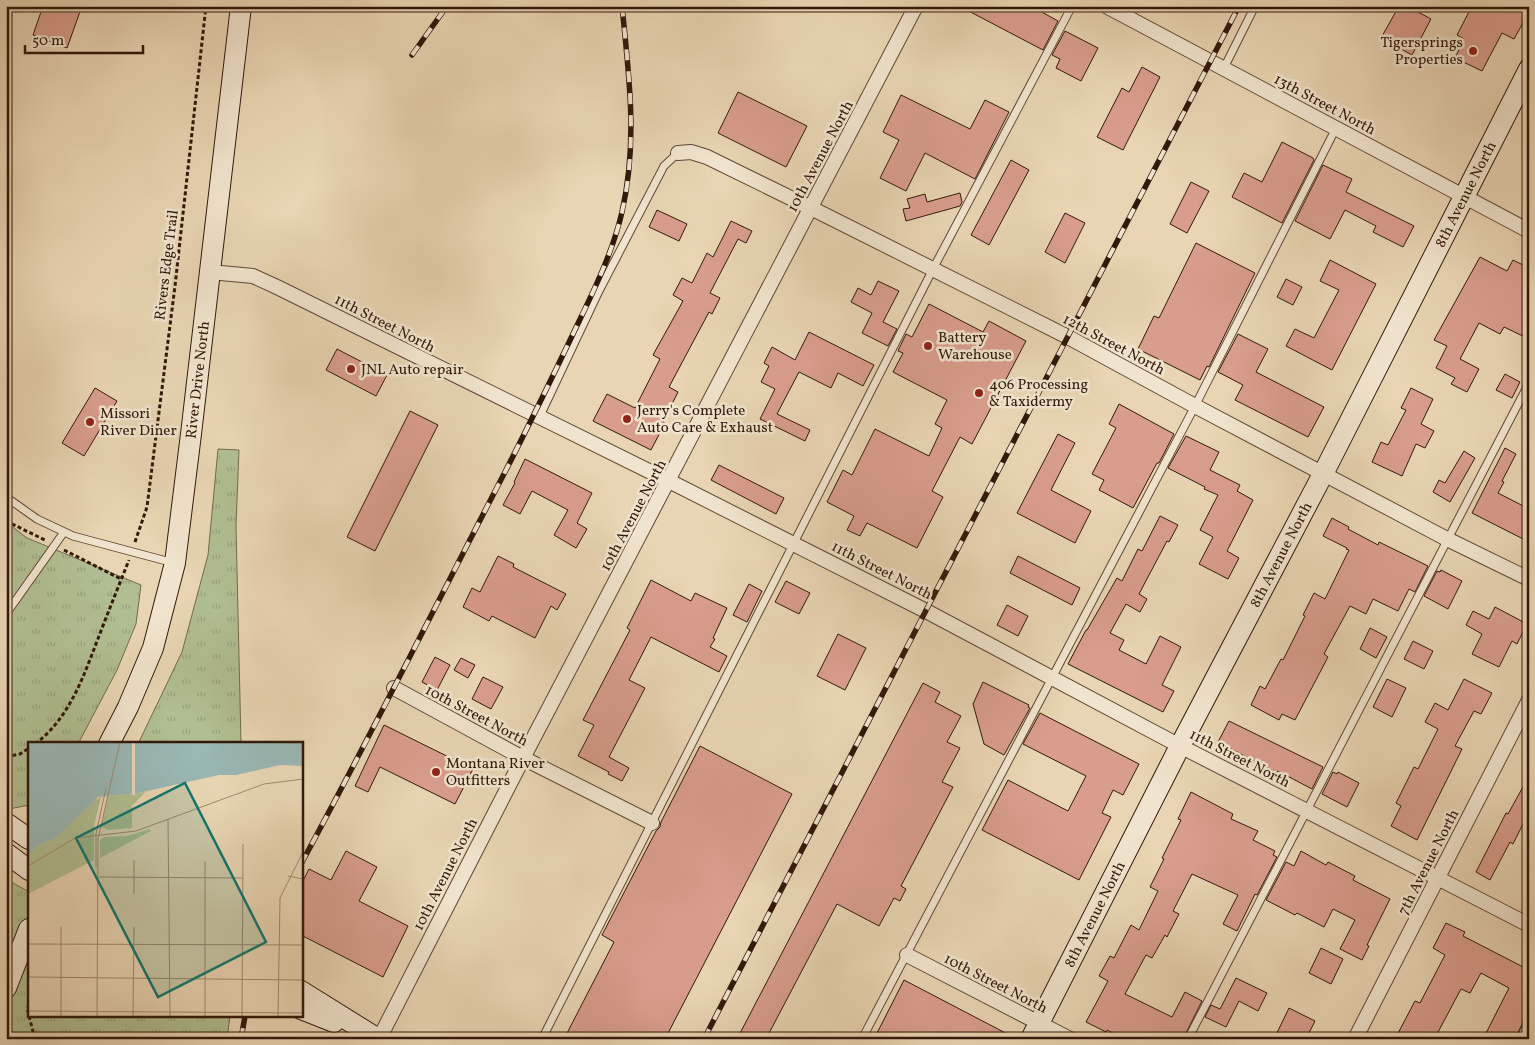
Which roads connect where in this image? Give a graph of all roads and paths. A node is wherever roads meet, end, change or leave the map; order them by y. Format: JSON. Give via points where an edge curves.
{"nodes":[{"id":1,"x":206,"y":6,"type":"edge"},
{"id":2,"x":241,"y":6,"type":"edge"},
{"id":3,"x":916,"y":6,"type":"edge"},
{"id":4,"x":1072,"y":6,"type":"edge"},
{"id":5,"x":1106,"y":6,"type":"edge"},
{"id":6,"x":1255,"y":6,"type":"edge"},
{"id":7,"x":1224,"y":68,"type":"junction"},
{"id":8,"x":1529,"y":69,"type":"edge"},
{"id":9,"x":1336,"y":128,"type":"junction"},
{"id":10,"x":678,"y":153,"type":"joint"},
{"id":11,"x":1463,"y":196,"type":"junction"},
{"id":12,"x":811,"y":208,"type":"junction"},
{"id":13,"x":1529,"y":231,"type":"edge"},
{"id":14,"x":933,"y":269,"type":"junction"},
{"id":15,"x":210,"y":272,"type":"junction"},
{"id":16,"x":1529,"y":383,"type":"edge"},
{"id":17,"x":1195,"y":406,"type":"junction"},
{"id":18,"x":539,"y":418,"type":"junction"},
{"id":19,"x":1323,"y":474,"type":"junction"},
{"id":20,"x":669,"y":481,"type":"junction"},
{"id":21,"x":6,"y":497,"type":"edge"},
{"id":22,"x":141,"y":526,"type":"dead end"},
{"id":23,"x":64,"y":532,"type":"junction"},
{"id":24,"x":1447,"y":539,"type":"junction"},
{"id":25,"x":794,"y":544,"type":"junction"},
{"id":26,"x":175,"y":563,"type":"junction"},
{"id":27,"x":124,"y":573,"type":"dead end"},
{"id":28,"x":1529,"y":579,"type":"edge"},
{"id":29,"x":6,"y":614,"type":"edge"},
{"id":30,"x":1052,"y":678,"type":"junction"},
{"id":31,"x":394,"y":688,"type":"dead end"},
{"id":32,"x":1529,"y":700,"type":"edge"},
{"id":33,"x":37,"y":742,"type":"edge"},
{"id":34,"x":110,"y":742,"type":"edge"},
{"id":35,"x":1180,"y":746,"type":"junction"},
{"id":36,"x":28,"y":749,"type":"edge"},
{"id":37,"x":6,"y":757,"type":"edge"},
{"id":38,"x":523,"y":758,"type":"junction"},
{"id":39,"x":1306,"y":810,"type":"junction"},
{"id":40,"x":6,"y":823,"type":"edge"},
{"id":41,"x":652,"y":823,"type":"junction"},
{"id":42,"x":28,"y":838,"type":"edge"},
{"id":43,"x":6,"y":854,"type":"edge"},
{"id":44,"x":28,"y":869,"type":"edge"},
{"id":45,"x":1438,"y":879,"type":"junction"},
{"id":46,"x":1529,"y":925,"type":"edge"},
{"id":47,"x":28,"y":932,"type":"edge"},
{"id":48,"x":907,"y":955,"type":"junction"},
{"id":49,"x":6,"y":988,"type":"edge"},
{"id":50,"x":302,"y":992,"type":"edge"},
{"id":51,"x":302,"y":1010,"type":"edge"},
{"id":52,"x":30,"y":1018,"type":"edge"},
{"id":53,"x":1529,"y":1022,"type":"edge"},
{"id":54,"x":1035,"y":1031,"type":"edge"},
{"id":55,"x":35,"y":1039,"type":"edge"},
{"id":56,"x":378,"y":1039,"type":"edge"},
{"id":57,"x":542,"y":1039,"type":"edge"},
{"id":58,"x":862,"y":1039,"type":"edge"},
{"id":59,"x":1070,"y":1039,"type":"edge"},
{"id":60,"x":1188,"y":1039,"type":"edge"},
{"id":61,"x":1355,"y":1039,"type":"edge"},
{"id":62,"x":1520,"y":1039,"type":"edge"}],
"edges":[{"from":1,"to":22,"type":"path","name":"Rivers Edge Trail","via":[[155,450]]},
{"from":2,"to":15,"type":"street","name":"River Drive North"},
{"from":3,"to":12,"type":"street","name":"10th Avenue North"},
{"from":4,"to":14,"type":"lane"},
{"from":5,"to":7,"type":"street","name":"13th Street North"},
{"from":6,"to":7,"type":"lane"},
{"from":7,"to":9,"type":"street","name":"13th Street North"},
{"from":8,"to":11,"type":"street","name":"8th Avenue North"},
{"from":9,"to":11,"type":"street","name":"13th Street North"},
{"from":9,"to":17,"type":"lane"},
{"from":10,"to":12,"type":"street","name":"12th Street North","via":[[691,152],[707,157]]},
{"from":10,"to":18,"type":"lane","via":[[664,166],[598,293]]},
{"from":11,"to":13,"type":"street","name":"13th Street North"},
{"from":11,"to":19,"type":"street","name":"8th Avenue North"},
{"from":12,"to":14,"type":"street","name":"12th Street North"},
{"from":12,"to":20,"type":"street","name":"10th Avenue North"},
{"from":14,"to":17,"type":"street","name":"12th Street North"},
{"from":14,"to":25,"type":"lane"},
{"from":15,"to":18,"type":"street","name":"11th Street North","via":[[253,276]]},
{"from":15,"to":26,"type":"street","name":"River Drive North"},
{"from":16,"to":24,"type":"lane"},
{"from":17,"to":19,"type":"street","name":"12th Street North"},
{"from":17,"to":30,"type":"lane"},
{"from":18,"to":20,"type":"street","name":"11th Street North"},
{"from":19,"to":24,"type":"street","name":"12th Street North"},
{"from":19,"to":35,"type":"street","name":"8th Avenue North"},
{"from":20,"to":25,"type":"street","name":"11th Street North"},
{"from":20,"to":38,"type":"street","name":"10th Avenue North"},
{"from":21,"to":23,"type":"lane","via":[[37,519]]},
{"from":23,"to":26,"type":"lane"},
{"from":23,"to":29,"type":"lane"},
{"from":24,"to":28,"type":"street","name":"12th Street North"},
{"from":24,"to":39,"type":"lane"},
{"from":25,"to":30,"type":"street","name":"11th Street North"},
{"from":25,"to":41,"type":"lane"},
{"from":26,"to":34,"type":"street","name":"River Drive North","via":[[153,648]]},
{"from":27,"to":33,"type":"path","via":[[77,692],[62,716]]},
{"from":30,"to":35,"type":"street","name":"11th Street North"},
{"from":30,"to":48,"type":"lane"},
{"from":31,"to":38,"type":"street","name":"10th Street North"},
{"from":32,"to":45,"type":"street","name":"7th Avenue North"},
{"from":35,"to":39,"type":"street","name":"11th Street North"},
{"from":35,"to":54,"type":"street","name":"8th Avenue North"},
{"from":36,"to":37,"type":"path"},
{"from":38,"to":41,"type":"street","name":"10th Street North"},
{"from":38,"to":56,"type":"street","name":"10th Avenue North"},
{"from":39,"to":45,"type":"street","name":"11th Street North"},
{"from":39,"to":60,"type":"lane"},
{"from":40,"to":42,"type":"street"},
{"from":41,"to":57,"type":"lane"},
{"from":43,"to":44,"type":"street"},
{"from":45,"to":46,"type":"street","name":"11th Street North"},
{"from":45,"to":61,"type":"street","name":"7th Avenue North"},
{"from":47,"to":49,"type":"street"},
{"from":48,"to":54,"type":"street","name":"10th Street North"},
{"from":48,"to":58,"type":"lane"},
{"from":50,"to":56,"type":"street"},
{"from":51,"to":56,"type":"street"},
{"from":52,"to":55,"type":"path"},
{"from":53,"to":62,"type":"lane"},
{"from":54,"to":59,"type":"street","name":"10th Street North"}]}
